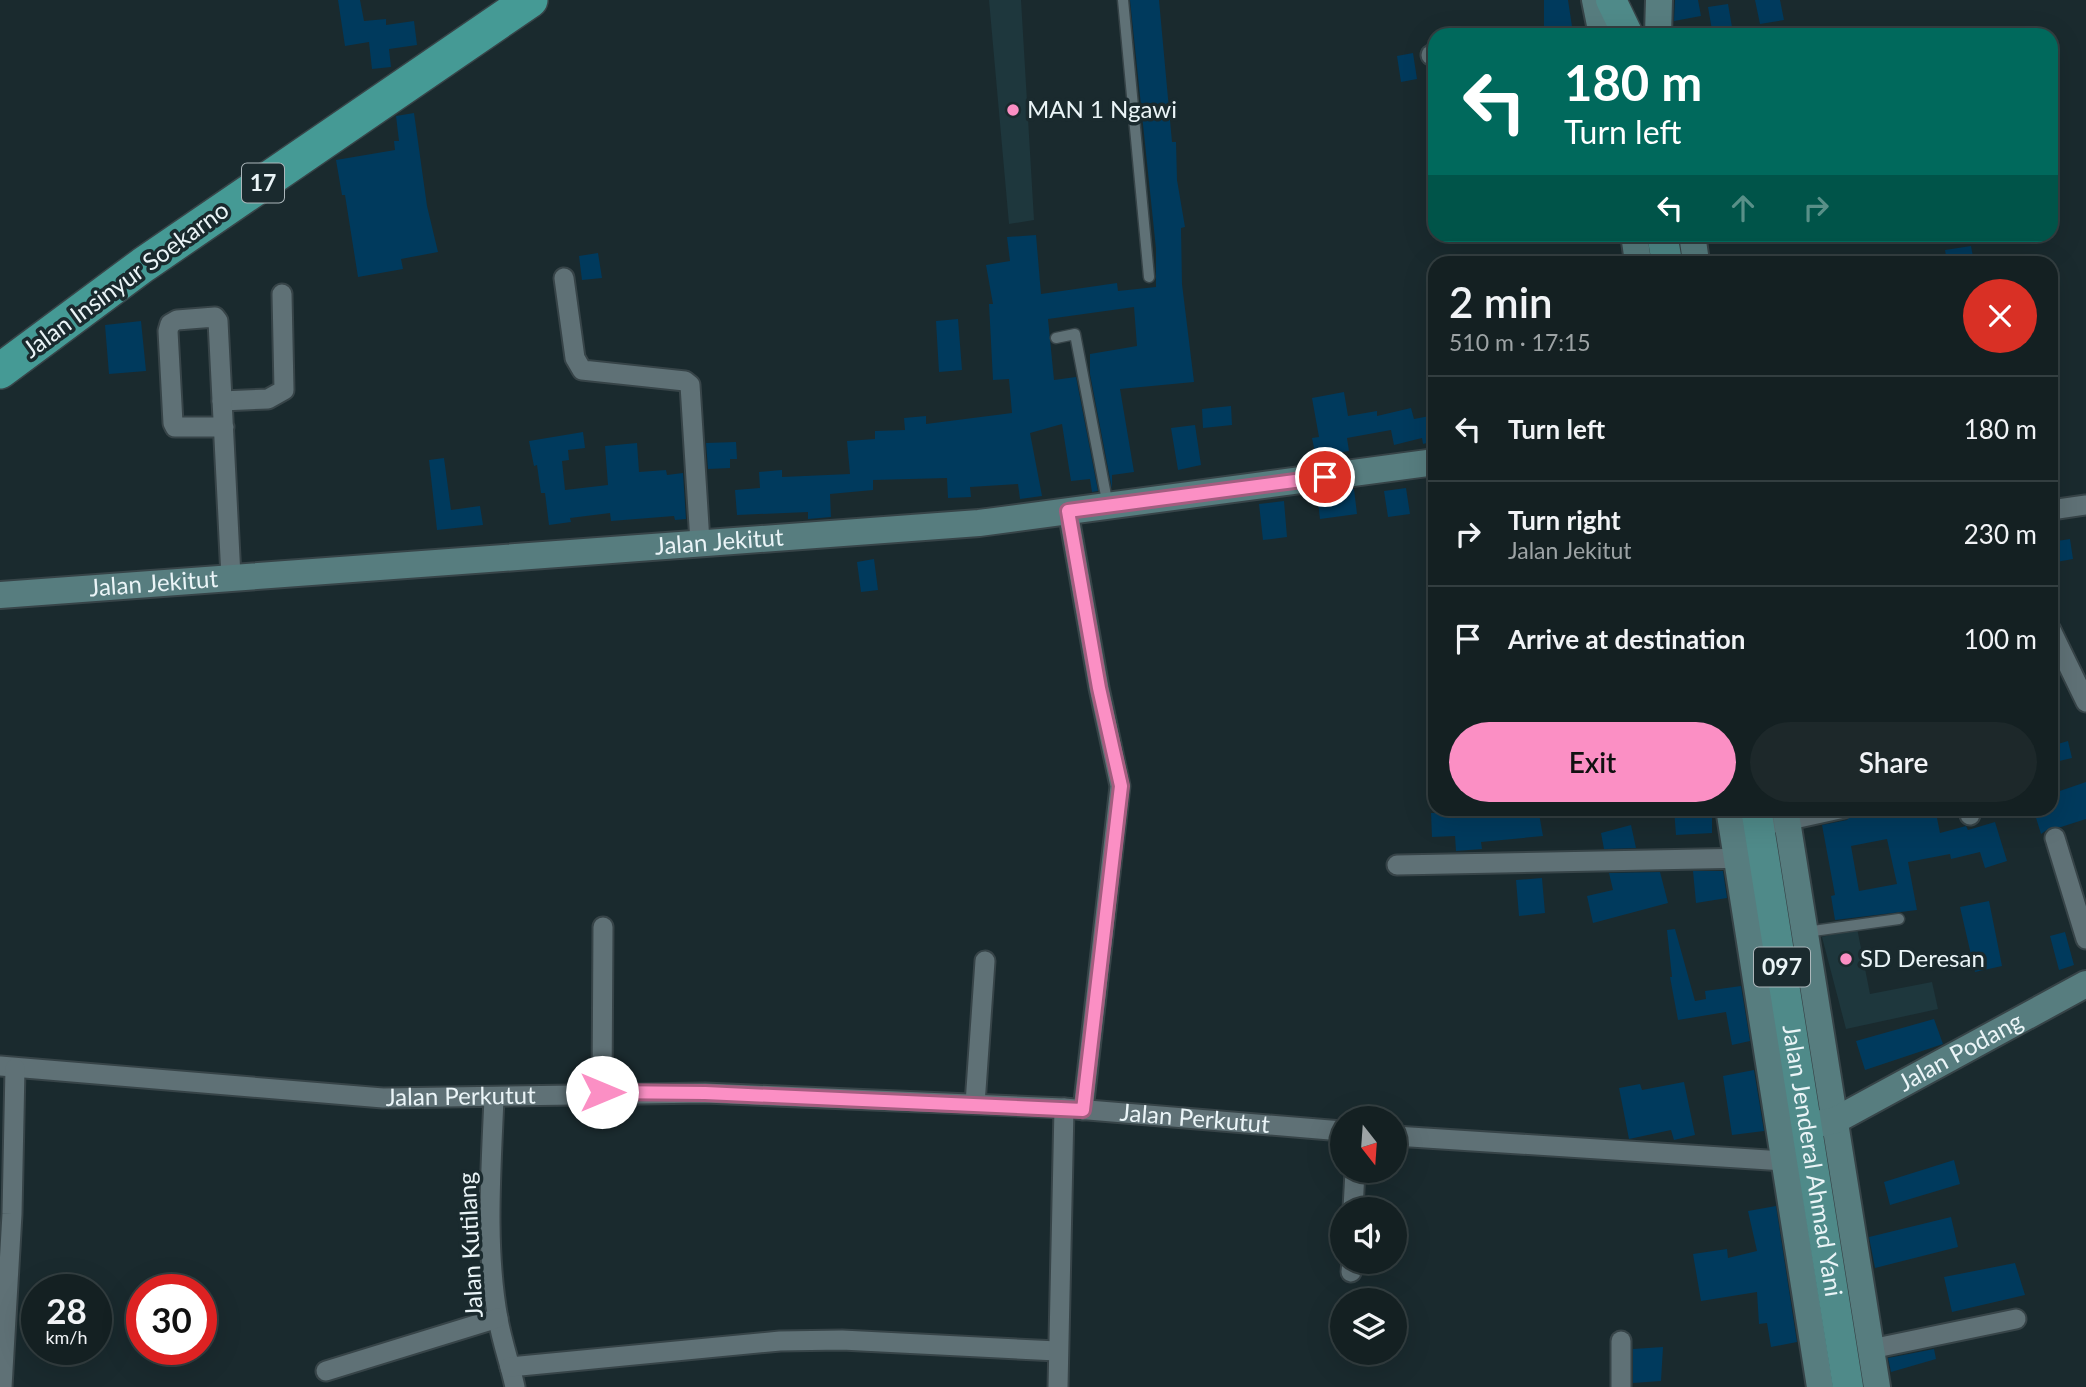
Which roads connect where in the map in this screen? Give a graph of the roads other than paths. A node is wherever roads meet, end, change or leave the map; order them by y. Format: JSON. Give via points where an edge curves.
{"nodes":[{"id":1,"x":530,"y":0,"type":"edge"},
{"id":2,"x":1123,"y":0,"type":"edge"},
{"id":3,"x":1595,"y":0,"type":"edge"},
{"id":4,"x":1611,"y":0,"type":"edge"},
{"id":5,"x":1639,"y":0,"type":"edge"},
{"id":6,"x":1659,"y":0,"type":"edge"},
{"id":7,"x":1601,"y":28,"type":"edge"},
{"id":8,"x":1626,"y":28,"type":"edge"},
{"id":9,"x":1632,"y":28,"type":"edge"},
{"id":10,"x":1658,"y":28,"type":"edge"},
{"id":11,"x":1149,"y":277,"type":"dead end"},
{"id":12,"x":564,"y":278,"type":"dead end"},
{"id":13,"x":282,"y":294,"type":"dead end"},
{"id":14,"x":1056,"y":338,"type":"dead end"},
{"id":15,"x":0,"y":371,"type":"edge"},
{"id":16,"x":222,"y":401,"type":"junction"},
{"id":17,"x":224,"y":427,"type":"junction"},
{"id":18,"x":1428,"y":464,"type":"edge"},
{"id":19,"x":2086,"y":505,"type":"edge"},
{"id":20,"x":1108,"y":506,"type":"junction"},
{"id":21,"x":2058,"y":509,"type":"edge"},
{"id":22,"x":1068,"y":511,"type":"junction"},
{"id":23,"x":700,"y":542,"type":"junction"},
{"id":24,"x":232,"y":578,"type":"junction"},
{"id":25,"x":0,"y":595,"type":"edge"},
{"id":26,"x":2058,"y":644,"type":"edge"},
{"id":27,"x":2086,"y":702,"type":"edge"},
{"id":28,"x":1733,"y":816,"type":"edge"},
{"id":29,"x":1772,"y":816,"type":"edge"},
{"id":30,"x":2055,"y":838,"type":"dead end"},
{"id":31,"x":1751,"y":858,"type":"junction"},
{"id":32,"x":1397,"y":865,"type":"dead end"},
{"id":33,"x":1899,"y":919,"type":"dead end"},
{"id":34,"x":603,"y":928,"type":"dead end"},
{"id":35,"x":1805,"y":932,"type":"junction"},
{"id":36,"x":2086,"y":939,"type":"edge"},
{"id":37,"x":985,"y":961,"type":"dead end"},
{"id":38,"x":2086,"y":984,"type":"edge"},
{"id":39,"x":7,"y":1067,"type":"edge"},
{"id":40,"x":602,"y":1092,"type":"junction"},
{"id":41,"x":494,"y":1098,"type":"junction"},
{"id":42,"x":975,"y":1104,"type":"junction"},
{"id":43,"x":1073,"y":1109,"type":"junction"},
{"id":44,"x":1822,"y":1123,"type":"junction"},
{"id":45,"x":1330,"y":1130,"type":"edge"},
{"id":46,"x":1407,"y":1137,"type":"edge"},
{"id":47,"x":1799,"y":1159,"type":"junction"},
{"id":48,"x":498,"y":1318,"type":"junction"},
{"id":49,"x":2016,"y":1319,"type":"dead end"},
{"id":50,"x":2,"y":1330,"type":"edge"},
{"id":51,"x":1622,"y":1341,"type":"dead end"},
{"id":52,"x":1871,"y":1349,"type":"junction"},
{"id":53,"x":1057,"y":1351,"type":"junction"},
{"id":54,"x":510,"y":1367,"type":"junction"},
{"id":55,"x":326,"y":1371,"type":"dead end"},
{"id":56,"x":2,"y":1387,"type":"edge"},
{"id":57,"x":515,"y":1387,"type":"edge"},
{"id":58,"x":1058,"y":1387,"type":"edge"},
{"id":59,"x":1621,"y":1387,"type":"edge"},
{"id":60,"x":1820,"y":1387,"type":"edge"},
{"id":61,"x":1848,"y":1387,"type":"edge"},
{"id":62,"x":1877,"y":1387,"type":"edge"}],
"edges":[{"from":1,"to":15,"type":"highway","name":"Jalan Insinyur Soekarno","number":"17","via":[[143,265]]},
{"from":2,"to":11,"type":"lane"},
{"from":3,"to":7,"type":"street"},
{"from":4,"to":8,"type":"main road"},
{"from":5,"to":9,"type":"main road"},
{"from":6,"to":10,"type":"street"},
{"from":12,"to":23,"type":"street","via":[[575,358],[582,370],[690,385]]},
{"from":13,"to":16,"type":"street","via":[[284,390],[268,399]]},
{"from":14,"to":20,"type":"lane","via":[[1075,334]]},
{"from":16,"to":17,"type":"street"},
{"from":16,"to":17,"type":"street","via":[[217,318],[170,324],[175,427]]},
{"from":17,"to":24,"type":"street"},
{"from":18,"to":20,"type":"street","name":"Jalan Jekitut"},
{"from":19,"to":21,"type":"street"},
{"from":20,"to":22,"type":"street","name":"Jalan Jekitut"},
{"from":22,"to":23,"type":"street","name":"Jalan Jekitut","via":[[979,523]]},
{"from":22,"to":43,"type":"street","via":[[1121,786]]},
{"from":23,"to":24,"type":"street","name":"Jalan Jekitut"},
{"from":24,"to":25,"type":"street","name":"Jalan Jekitut"},
{"from":26,"to":27,"type":"street"},
{"from":28,"to":31,"type":"street"},
{"from":29,"to":31,"type":"main road","name":"Jalan Jenderal Ahmad Yani","number":"097"},
{"from":29,"to":35,"type":"street"},
{"from":30,"to":36,"type":"street"},
{"from":31,"to":32,"type":"street"},
{"from":31,"to":44,"type":"main road","name":"Jalan Jenderal Ahmad Yani","number":"097"},
{"from":31,"to":47,"type":"street"},
{"from":33,"to":35,"type":"lane"},
{"from":34,"to":40,"type":"street"},
{"from":35,"to":44,"type":"street"},
{"from":37,"to":42,"type":"street"},
{"from":38,"to":44,"type":"street","name":"Jalan Podang"},
{"from":39,"to":41,"type":"street","name":"Jalan Perkutut","via":[[343,1096]]},
{"from":39,"to":50,"type":"street","via":[[12,1214]]},
{"from":40,"to":41,"type":"street","name":"Jalan Perkutut"},
{"from":40,"to":42,"type":"street","name":"Jalan Perkutut"},
{"from":41,"to":48,"type":"street","name":"Jalan Kutilang","via":[[491,1222]]},
{"from":42,"to":43,"type":"street","name":"Jalan Perkutut"},
{"from":43,"to":45,"type":"street","name":"Jalan Perkutut"},
{"from":43,"to":53,"type":"street"},
{"from":44,"to":47,"type":"main road","name":"Jalan Jenderal Ahmad Yani","number":"097"},
{"from":44,"to":52,"type":"street"},
{"from":46,"to":47,"type":"street"},
{"from":47,"to":60,"type":"street"},
{"from":47,"to":61,"type":"main road","name":"Jalan Jenderal Ahmad Yani","number":"097"},
{"from":48,"to":54,"type":"street","name":"Jalan Kutilang"},
{"from":48,"to":55,"type":"street"},
{"from":49,"to":52,"type":"street"},
{"from":50,"to":56,"type":"street"},
{"from":51,"to":59,"type":"street"},
{"from":52,"to":62,"type":"street"},
{"from":53,"to":54,"type":"street","via":[[842,1340]]},
{"from":53,"to":58,"type":"street"},
{"from":54,"to":57,"type":"street","name":"Jalan Kutilang"}]}
